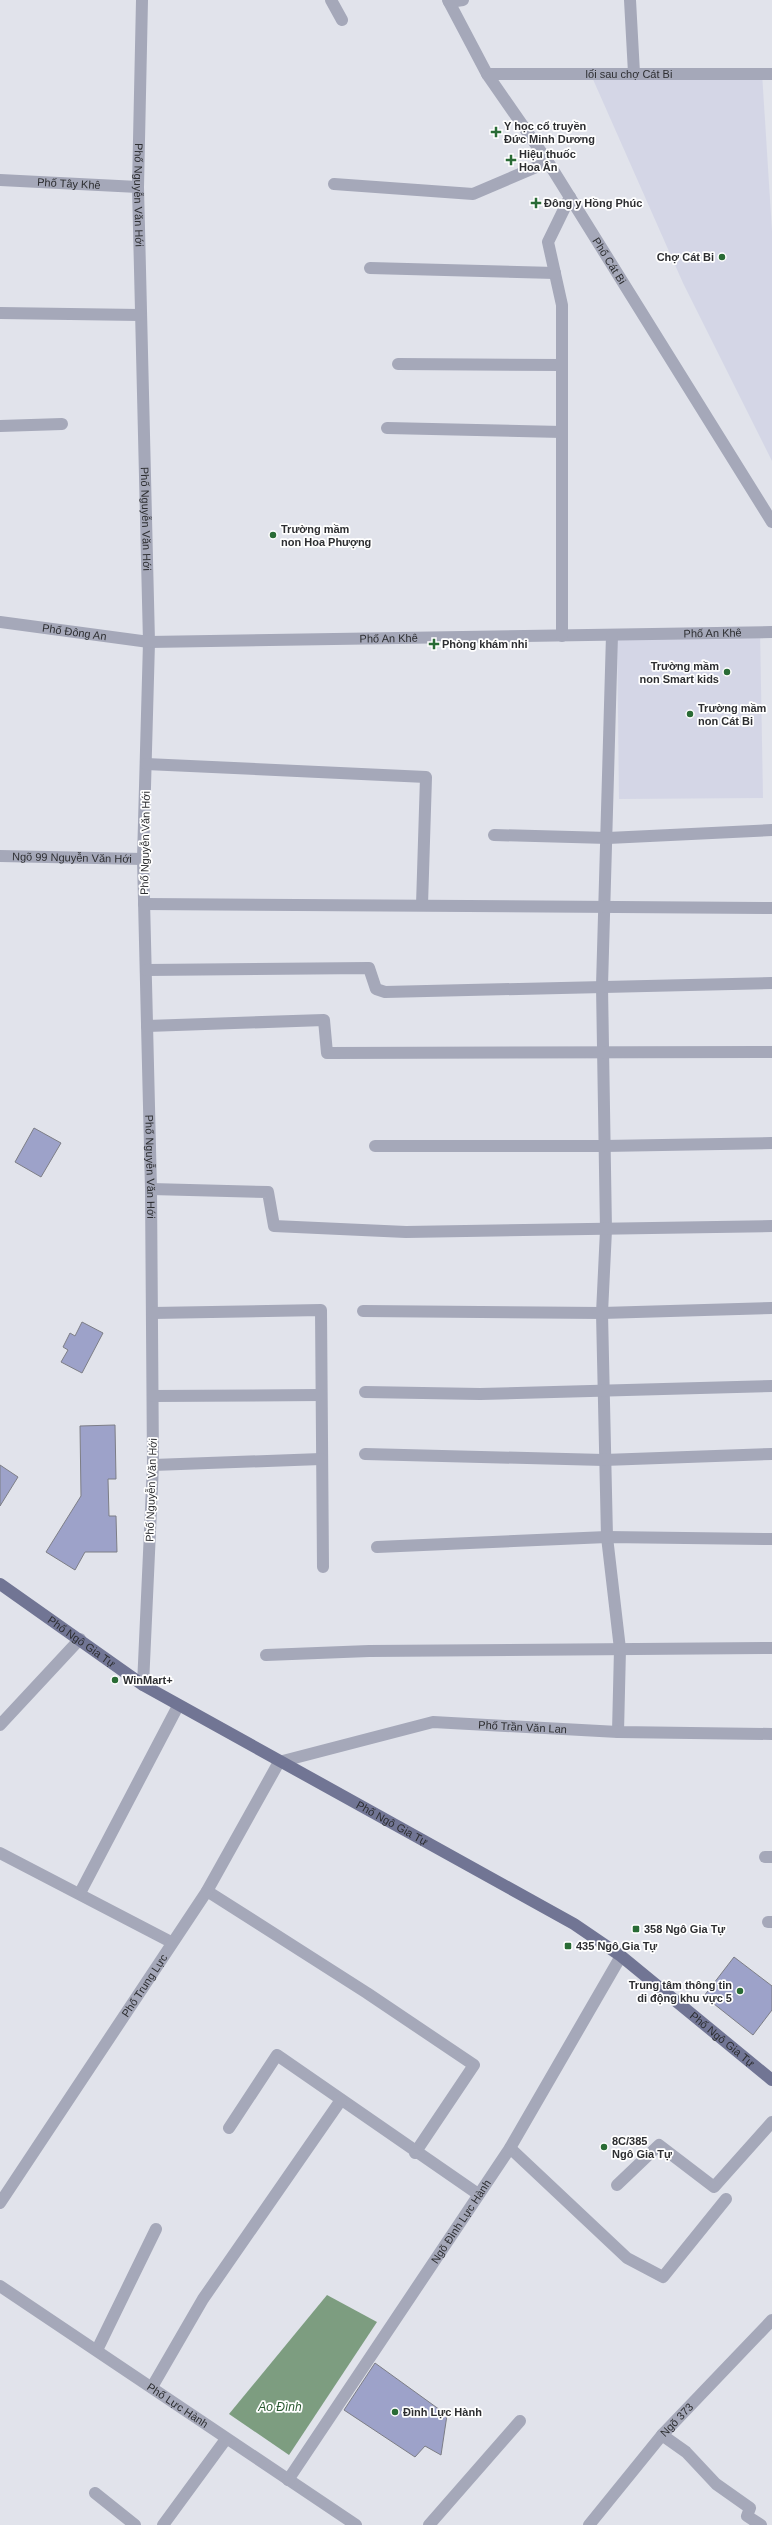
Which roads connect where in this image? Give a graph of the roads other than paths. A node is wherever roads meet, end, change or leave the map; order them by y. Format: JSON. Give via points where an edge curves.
{"nodes":[{"id":1,"x":142,"y":0,"type":"edge"},
{"id":2,"x":331,"y":0,"type":"edge"},
{"id":3,"x":463,"y":0,"type":"edge"},
{"id":4,"x":630,"y":0,"type":"edge"},
{"id":5,"x":449,"y":1,"type":"edge"},
{"id":6,"x":342,"y":20,"type":"dead end"},
{"id":7,"x":634,"y":73,"type":"junction"},
{"id":8,"x":487,"y":74,"type":"junction"},
{"id":9,"x":772,"y":74,"type":"edge"},
{"id":10,"x":548,"y":162,"type":"junction"},
{"id":11,"x":0,"y":180,"type":"edge"},
{"id":12,"x":334,"y":184,"type":"dead end"},
{"id":13,"x":138,"y":187,"type":"junction"},
{"id":14,"x":570,"y":197,"type":"junction"},
{"id":15,"x":370,"y":268,"type":"dead end"},
{"id":16,"x":555,"y":273,"type":"junction"},
{"id":17,"x":0,"y":313,"type":"edge"},
{"id":18,"x":140,"y":315,"type":"junction"},
{"id":19,"x":398,"y":364,"type":"dead end"},
{"id":20,"x":562,"y":365,"type":"junction"},
{"id":21,"x":62,"y":424,"type":"dead end"},
{"id":22,"x":0,"y":426,"type":"edge"},
{"id":23,"x":387,"y":428,"type":"dead end"},
{"id":24,"x":562,"y":432,"type":"junction"},
{"id":25,"x":772,"y":522,"type":"edge"},
{"id":26,"x":0,"y":622,"type":"edge"},
{"id":27,"x":772,"y":632,"type":"edge"},
{"id":28,"x":612,"y":635,"type":"junction"},
{"id":29,"x":562,"y":636,"type":"junction"},
{"id":30,"x":150,"y":642,"type":"junction"},
{"id":31,"x":146,"y":764,"type":"junction"},
{"id":32,"x":772,"y":830,"type":"edge"},
{"id":33,"x":494,"y":835,"type":"dead end"},
{"id":34,"x":608,"y":838,"type":"junction"},
{"id":35,"x":0,"y":856,"type":"edge"},
{"id":36,"x":143,"y":859,"type":"junction"},
{"id":37,"x":144,"y":904,"type":"junction"},
{"id":38,"x":422,"y":905,"type":"junction"},
{"id":39,"x":605,"y":906,"type":"junction"},
{"id":40,"x":772,"y":908,"type":"edge"},
{"id":41,"x":146,"y":970,"type":"junction"},
{"id":42,"x":772,"y":983,"type":"edge"},
{"id":43,"x":602,"y":986,"type":"junction"},
{"id":44,"x":147,"y":1026,"type":"junction"},
{"id":45,"x":604,"y":1051,"type":"junction"},
{"id":46,"x":772,"y":1052,"type":"edge"},
{"id":47,"x":772,"y":1143,"type":"edge"},
{"id":48,"x":375,"y":1146,"type":"dead end"},
{"id":49,"x":604,"y":1146,"type":"junction"},
{"id":50,"x":151,"y":1189,"type":"junction"},
{"id":51,"x":772,"y":1226,"type":"edge"},
{"id":52,"x":606,"y":1230,"type":"junction"},
{"id":53,"x":772,"y":1308,"type":"edge"},
{"id":54,"x":363,"y":1311,"type":"dead end"},
{"id":55,"x":152,"y":1313,"type":"junction"},
{"id":56,"x":602,"y":1313,"type":"junction"},
{"id":57,"x":772,"y":1386,"type":"edge"},
{"id":58,"x":364,"y":1392,"type":"dead end"},
{"id":59,"x":604,"y":1392,"type":"junction"},
{"id":60,"x":321,"y":1395,"type":"junction"},
{"id":61,"x":153,"y":1396,"type":"junction"},
{"id":62,"x":365,"y":1454,"type":"dead end"},
{"id":63,"x":772,"y":1454,"type":"edge"},
{"id":64,"x":321,"y":1459,"type":"junction"},
{"id":65,"x":604,"y":1460,"type":"junction"},
{"id":66,"x":153,"y":1465,"type":"junction"},
{"id":67,"x":606,"y":1538,"type":"junction"},
{"id":68,"x":772,"y":1539,"type":"edge"},
{"id":69,"x":377,"y":1547,"type":"dead end"},
{"id":70,"x":323,"y":1567,"type":"dead end"},
{"id":71,"x":0,"y":1584,"type":"edge"},
{"id":72,"x":80,"y":1639,"type":"junction"},
{"id":73,"x":772,"y":1648,"type":"edge"},
{"id":74,"x":620,"y":1649,"type":"junction"},
{"id":75,"x":266,"y":1655,"type":"dead end"},
{"id":76,"x":143,"y":1685,"type":"junction"},
{"id":77,"x":178,"y":1706,"type":"junction"},
{"id":78,"x":0,"y":1725,"type":"edge"},
{"id":79,"x":618,"y":1732,"type":"junction"},
{"id":80,"x":772,"y":1734,"type":"edge"},
{"id":81,"x":279,"y":1762,"type":"junction"},
{"id":82,"x":0,"y":1853,"type":"edge"},
{"id":83,"x":207,"y":1891,"type":"junction"},
{"id":84,"x":80,"y":1893,"type":"junction"},
{"id":85,"x":171,"y":1942,"type":"junction"},
{"id":86,"x":621,"y":1956,"type":"junction"},
{"id":87,"x":772,"y":2080,"type":"edge"},
{"id":88,"x":341,"y":2100,"type":"junction"},
{"id":89,"x":772,"y":2122,"type":"edge"},
{"id":90,"x":229,"y":2128,"type":"dead end"},
{"id":91,"x":510,"y":2148,"type":"junction"},
{"id":92,"x":415,"y":2153,"type":"junction"},
{"id":93,"x":617,"y":2185,"type":"dead end"},
{"id":94,"x":478,"y":2194,"type":"junction"},
{"id":95,"x":726,"y":2199,"type":"dead end"},
{"id":96,"x":0,"y":2203,"type":"edge"},
{"id":97,"x":156,"y":2229,"type":"dead end"},
{"id":98,"x":0,"y":2286,"type":"edge"},
{"id":99,"x":772,"y":2320,"type":"edge"},
{"id":100,"x":97,"y":2350,"type":"junction"},
{"id":101,"x":152,"y":2387,"type":"junction"},
{"id":102,"x":520,"y":2421,"type":"dead end"},
{"id":103,"x":662,"y":2435,"type":"junction"},
{"id":104,"x":226,"y":2439,"type":"junction"},
{"id":105,"x":288,"y":2480,"type":"junction"},
{"id":106,"x":95,"y":2493,"type":"dead end"},
{"id":107,"x":135,"y":2525,"type":"edge"},
{"id":108,"x":163,"y":2525,"type":"edge"},
{"id":109,"x":356,"y":2525,"type":"edge"},
{"id":110,"x":429,"y":2525,"type":"edge"},
{"id":111,"x":589,"y":2525,"type":"edge"},
{"id":112,"x":761,"y":2525,"type":"edge"}],
"edges":[{"from":1,"to":13,"type":"street","name":"Phố Nguyễn Văn Hới"},
{"from":2,"to":6,"type":"street"},
{"from":3,"to":5,"type":"street"},
{"from":4,"to":7,"type":"street"},
{"from":5,"to":8,"type":"street","name":"Phố Cát Bi"},
{"from":7,"to":8,"type":"street","name":"lối sau chợ Cát Bi"},
{"from":7,"to":9,"type":"street","name":"lối sau chợ Cát Bi"},
{"from":8,"to":10,"type":"street","name":"Phố Cát Bi"},
{"from":10,"to":12,"type":"street","via":[[473,194]]},
{"from":10,"to":14,"type":"street","name":"Phố Cát Bi"},
{"from":11,"to":13,"type":"street","name":"Phố Tây Khê"},
{"from":13,"to":18,"type":"street","name":"Phố Nguyễn Văn Hới"},
{"from":14,"to":16,"type":"street","via":[[548,242]]},
{"from":14,"to":25,"type":"street","name":"Phố Cát Bi"},
{"from":15,"to":16,"type":"street"},
{"from":16,"to":20,"type":"street","via":[[562,305]]},
{"from":17,"to":18,"type":"street"},
{"from":18,"to":30,"type":"street","name":"Phố Nguyễn Văn Hới"},
{"from":19,"to":20,"type":"street"},
{"from":20,"to":24,"type":"street"},
{"from":21,"to":22,"type":"street"},
{"from":23,"to":24,"type":"street"},
{"from":24,"to":29,"type":"street"},
{"from":26,"to":30,"type":"street","name":"Phố Đông An"},
{"from":27,"to":28,"type":"street","name":"Phố An Khê"},
{"from":28,"to":29,"type":"street","name":"Phố An Khê"},
{"from":28,"to":34,"type":"street"},
{"from":29,"to":30,"type":"street","name":"Phố An Khê"},
{"from":30,"to":31,"type":"street","name":"Phố Nguyễn Văn Hới"},
{"from":31,"to":36,"type":"street","name":"Phố Nguyễn Văn Hới"},
{"from":31,"to":38,"type":"street","via":[[426,777]]},
{"from":32,"to":34,"type":"street"},
{"from":33,"to":34,"type":"street"},
{"from":34,"to":39,"type":"street"},
{"from":35,"to":36,"type":"street","name":"Ngõ 99 Nguyễn Văn Hới"},
{"from":36,"to":37,"type":"street","name":"Phố Nguyễn Văn Hới"},
{"from":37,"to":38,"type":"street"},
{"from":37,"to":41,"type":"street","name":"Phố Nguyễn Văn Hới"},
{"from":38,"to":39,"type":"street"},
{"from":39,"to":40,"type":"street"},
{"from":39,"to":43,"type":"street"},
{"from":41,"to":43,"type":"street","via":[[369,968],[376,989],[385,992]]},
{"from":41,"to":44,"type":"street","name":"Phố Nguyễn Văn Hới"},
{"from":42,"to":43,"type":"street"},
{"from":43,"to":45,"type":"street"},
{"from":44,"to":45,"type":"street","via":[[324,1020],[327,1053]]},
{"from":44,"to":50,"type":"street","name":"Phố Nguyễn Văn Hới"},
{"from":45,"to":46,"type":"street"},
{"from":45,"to":49,"type":"street"},
{"from":47,"to":49,"type":"street"},
{"from":48,"to":49,"type":"street"},
{"from":49,"to":52,"type":"street"},
{"from":50,"to":52,"type":"street","via":[[268,1192],[274,1226],[406,1232]]},
{"from":50,"to":55,"type":"street","name":"Phố Nguyễn Văn Hới"},
{"from":51,"to":52,"type":"street"},
{"from":52,"to":56,"type":"street"},
{"from":53,"to":56,"type":"street"},
{"from":54,"to":56,"type":"street"},
{"from":55,"to":60,"type":"street","via":[[321,1310]]},
{"from":55,"to":61,"type":"street","name":"Phố Nguyễn Văn Hới"},
{"from":56,"to":59,"type":"street"},
{"from":57,"to":59,"type":"street"},
{"from":58,"to":59,"type":"street"},
{"from":59,"to":65,"type":"street"},
{"from":60,"to":61,"type":"street"},
{"from":60,"to":64,"type":"street"},
{"from":61,"to":66,"type":"street","name":"Phố Nguyễn Văn Hới"},
{"from":62,"to":65,"type":"street"},
{"from":63,"to":65,"type":"street"},
{"from":64,"to":66,"type":"street"},
{"from":64,"to":70,"type":"street"},
{"from":65,"to":67,"type":"street"},
{"from":66,"to":76,"type":"street","name":"Phố Nguyễn Văn Hới"},
{"from":67,"to":68,"type":"street"},
{"from":67,"to":69,"type":"street"},
{"from":67,"to":74,"type":"street"},
{"from":71,"to":72,"type":"main road","name":"Phố Ngô Gia Tự"},
{"from":72,"to":76,"type":"main road","name":"Phố Ngô Gia Tự"},
{"from":72,"to":78,"type":"street"},
{"from":73,"to":74,"type":"street"},
{"from":74,"to":75,"type":"street"},
{"from":74,"to":79,"type":"street"},
{"from":76,"to":77,"type":"main road","name":"Phố Ngô Gia Tự"},
{"from":77,"to":81,"type":"main road","name":"Phố Ngô Gia Tự"},
{"from":77,"to":84,"type":"street"},
{"from":79,"to":80,"type":"street","name":"Phố Trần Văn Lan"},
{"from":79,"to":81,"type":"street","name":"Phố Trần Văn Lan","via":[[433,1722]]},
{"from":81,"to":83,"type":"street","name":"Phố Trung Lực"},
{"from":81,"to":86,"type":"main road","name":"Phố Ngô Gia Tự","via":[[574,1924]]},
{"from":82,"to":84,"type":"street"},
{"from":83,"to":85,"type":"street","name":"Phố Trung Lực"},
{"from":83,"to":92,"type":"street","via":[[474,2065]]},
{"from":84,"to":85,"type":"street"},
{"from":85,"to":96,"type":"street","name":"Phố Trung Lực"},
{"from":86,"to":87,"type":"main road","name":"Phố Ngô Gia Tự"},
{"from":86,"to":91,"type":"street","name":"Ngõ Đình Lực Hành"},
{"from":88,"to":90,"type":"street","via":[[277,2055]]},
{"from":88,"to":92,"type":"street"},
{"from":88,"to":101,"type":"street","via":[[203,2299]]},
{"from":89,"to":93,"type":"street","via":[[714,2187],[659,2145]]},
{"from":91,"to":94,"type":"street","name":"Ngõ Đình Lực Hành"},
{"from":91,"to":95,"type":"street","via":[[627,2258],[663,2276]]},
{"from":92,"to":94,"type":"street"},
{"from":94,"to":105,"type":"street","name":"Ngõ Đình Lực Hành","via":[[457,2231]]},
{"from":97,"to":100,"type":"street"},
{"from":98,"to":100,"type":"street","name":"Phố Lực Hành"},
{"from":99,"to":103,"type":"street","name":"Ngõ 373"},
{"from":100,"to":101,"type":"street","name":"Phố Lực Hành"},
{"from":101,"to":104,"type":"street","name":"Phố Lực Hành"},
{"from":102,"to":110,"type":"street"},
{"from":103,"to":111,"type":"street","name":"Ngõ 373"},
{"from":103,"to":112,"type":"street","via":[[686,2452],[716,2484],[750,2508],[747,2516]]},
{"from":104,"to":105,"type":"street","name":"Phố Lực Hành"},
{"from":104,"to":108,"type":"street"},
{"from":105,"to":109,"type":"street","name":"Phố Lực Hành"},
{"from":106,"to":107,"type":"street"}]}
